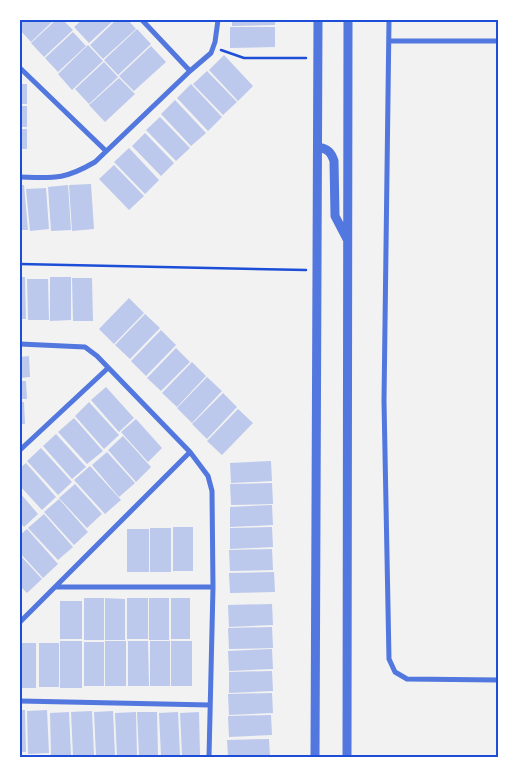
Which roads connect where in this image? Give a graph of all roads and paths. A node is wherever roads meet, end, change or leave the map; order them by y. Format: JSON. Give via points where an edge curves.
{"nodes":[{"id":1,"x":142,"y":20,"type":"edge"},
{"id":2,"x":218,"y":20,"type":"edge"},
{"id":3,"x":318,"y":20,"type":"edge"},
{"id":4,"x":348,"y":20,"type":"edge"},
{"id":5,"x":389,"y":20,"type":"edge"},
{"id":6,"x":389,"y":41,"type":"junction"},
{"id":7,"x":498,"y":41,"type":"edge"},
{"id":8,"x":213,"y":47,"type":"junction"},
{"id":9,"x":318,"y":58,"type":"junction"},
{"id":10,"x":20,"y":68,"type":"edge"},
{"id":11,"x":190,"y":70,"type":"junction"},
{"id":12,"x":318,"y":147,"type":"junction"},
{"id":13,"x":106,"y":151,"type":"junction"},
{"id":14,"x":20,"y":177,"type":"edge"},
{"id":15,"x":348,"y":239,"type":"junction"},
{"id":16,"x":20,"y":264,"type":"edge"},
{"id":17,"x":318,"y":271,"type":"junction"},
{"id":18,"x":20,"y":344,"type":"edge"},
{"id":19,"x":108,"y":368,"type":"junction"},
{"id":20,"x":20,"y":450,"type":"edge"},
{"id":21,"x":190,"y":452,"type":"junction"},
{"id":22,"x":213,"y":587,"type":"junction"},
{"id":23,"x":56,"y":588,"type":"junction"},
{"id":24,"x":20,"y":622,"type":"edge"},
{"id":25,"x":498,"y":680,"type":"edge"},
{"id":26,"x":20,"y":701,"type":"edge"},
{"id":27,"x":210,"y":705,"type":"junction"},
{"id":28,"x":209,"y":757,"type":"edge"},
{"id":29,"x":315,"y":757,"type":"edge"},
{"id":30,"x":347,"y":757,"type":"edge"}],
"edges":[{"from":1,"to":11,"type":"street"},
{"from":2,"to":8,"type":"street"},
{"from":3,"to":9,"type":"street"},
{"from":4,"to":15,"type":"street"},
{"from":5,"to":6,"type":"street"},
{"from":6,"to":7,"type":"street"},
{"from":6,"to":25,"type":"street","via":[[384,400],[389,659],[395,672],[406,679]]},
{"from":8,"to":9,"type":"path","via":[[244,58]]},
{"from":8,"to":11,"type":"street","via":[[211,53]]},
{"from":9,"to":12,"type":"street"},
{"from":10,"to":13,"type":"street"},
{"from":11,"to":13,"type":"street"},
{"from":12,"to":15,"type":"street","via":[[327,149],[334,162],[335,216]]},
{"from":12,"to":17,"type":"street"},
{"from":13,"to":14,"type":"street","via":[[76,173],[58,178]]},
{"from":15,"to":30,"type":"street"},
{"from":16,"to":17,"type":"path"},
{"from":17,"to":29,"type":"street"},
{"from":18,"to":19,"type":"street","via":[[85,347]]},
{"from":19,"to":20,"type":"street"},
{"from":19,"to":21,"type":"street"},
{"from":21,"to":22,"type":"street","via":[[208,476],[212,491]]},
{"from":21,"to":23,"type":"street"},
{"from":22,"to":23,"type":"street"},
{"from":22,"to":27,"type":"street"},
{"from":23,"to":24,"type":"street"},
{"from":26,"to":27,"type":"street"},
{"from":27,"to":28,"type":"street"}]}
